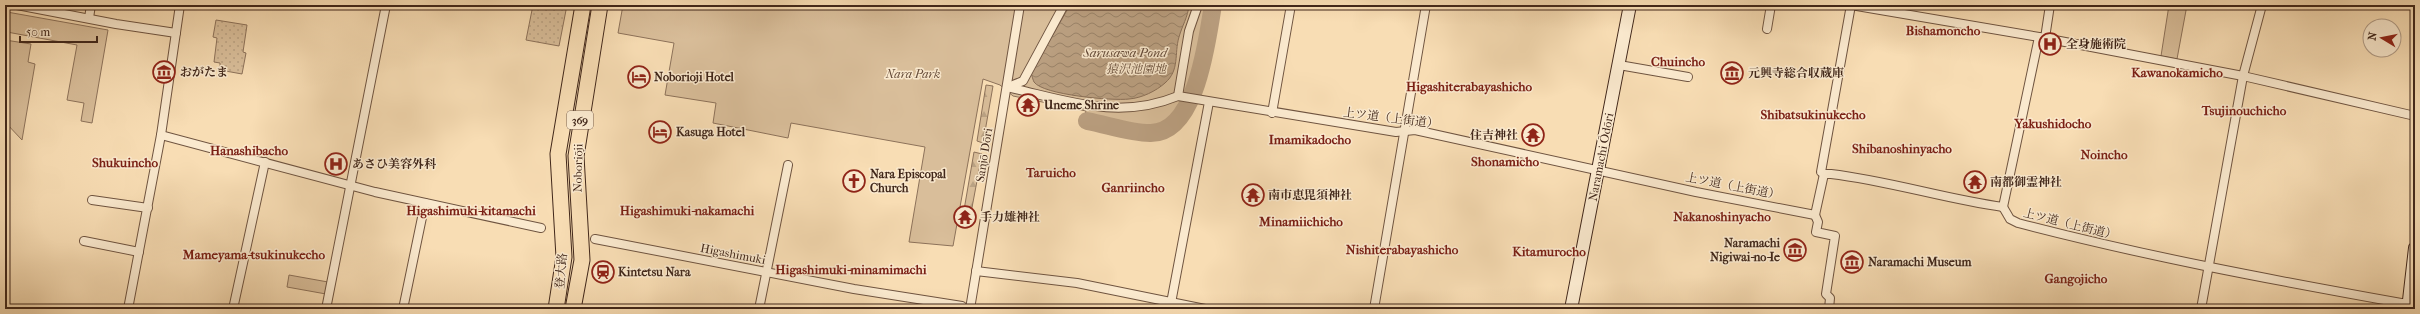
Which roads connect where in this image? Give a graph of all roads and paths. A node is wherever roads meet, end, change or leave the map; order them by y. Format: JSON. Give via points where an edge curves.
{"nodes":[{"id":1,"x":17,"y":5,"type":"edge"},
{"id":2,"x":91,"y":5,"type":"edge"},
{"id":3,"x":180,"y":5,"type":"edge"},
{"id":4,"x":386,"y":5,"type":"edge"},
{"id":5,"x":583,"y":5,"type":"edge"},
{"id":6,"x":600,"y":5,"type":"edge"},
{"id":7,"x":1020,"y":5,"type":"edge"},
{"id":8,"x":1064,"y":5,"type":"edge"},
{"id":9,"x":1198,"y":5,"type":"edge"},
{"id":10,"x":1291,"y":5,"type":"edge"},
{"id":11,"x":1426,"y":5,"type":"edge"},
{"id":12,"x":1630,"y":5,"type":"edge"},
{"id":13,"x":1771,"y":5,"type":"edge"},
{"id":14,"x":1851,"y":5,"type":"edge"},
{"id":15,"x":2050,"y":5,"type":"edge"},
{"id":16,"x":2262,"y":5,"type":"edge"},
{"id":17,"x":90,"y":18,"type":"junction"},
{"id":18,"x":1767,"y":30,"type":"dead end"},
{"id":19,"x":176,"y":33,"type":"junction"},
{"id":20,"x":2042,"y":37,"type":"junction"},
{"id":21,"x":1619,"y":65,"type":"junction"},
{"id":22,"x":2243,"y":76,"type":"junction"},
{"id":23,"x":1688,"y":77,"type":"dead end"},
{"id":24,"x":1007,"y":87,"type":"junction"},
{"id":25,"x":1180,"y":96,"type":"junction"},
{"id":26,"x":1209,"y":102,"type":"junction"},
{"id":27,"x":1272,"y":113,"type":"junction"},
{"id":28,"x":2415,"y":116,"type":"edge"},
{"id":29,"x":561,"y":125,"type":"junction"},
{"id":30,"x":579,"y":128,"type":"junction"},
{"id":31,"x":1406,"y":131,"type":"junction"},
{"id":32,"x":161,"y":135,"type":"junction"},
{"id":33,"x":265,"y":162,"type":"junction"},
{"id":34,"x":788,"y":165,"type":"dead end"},
{"id":35,"x":1599,"y":170,"type":"junction"},
{"id":36,"x":1824,"y":174,"type":"junction"},
{"id":37,"x":352,"y":185,"type":"junction"},
{"id":38,"x":92,"y":200,"type":"dead end"},
{"id":39,"x":425,"y":203,"type":"junction"},
{"id":40,"x":2004,"y":207,"type":"junction"},
{"id":41,"x":148,"y":208,"type":"junction"},
{"id":42,"x":1815,"y":215,"type":"junction"},
{"id":43,"x":542,"y":228,"type":"dead end"},
{"id":44,"x":595,"y":239,"type":"dead end"},
{"id":45,"x":84,"y":241,"type":"dead end"},
{"id":46,"x":2415,"y":248,"type":"edge"},
{"id":47,"x":139,"y":252,"type":"junction"},
{"id":48,"x":2208,"y":265,"type":"junction"},
{"id":49,"x":976,"y":271,"type":"junction"},
{"id":50,"x":766,"y":273,"type":"junction"},
{"id":51,"x":2410,"y":305,"type":"edge"},
{"id":52,"x":1168,"y":306,"type":"edge"},
{"id":53,"x":966,"y":307,"type":"edge"},
{"id":54,"x":128,"y":309,"type":"edge"},
{"id":55,"x":233,"y":309,"type":"edge"},
{"id":56,"x":326,"y":309,"type":"edge"},
{"id":57,"x":403,"y":309,"type":"edge"},
{"id":58,"x":556,"y":309,"type":"edge"},
{"id":59,"x":574,"y":309,"type":"edge"},
{"id":60,"x":759,"y":309,"type":"edge"},
{"id":61,"x":1205,"y":309,"type":"edge"},
{"id":62,"x":1374,"y":309,"type":"edge"},
{"id":63,"x":1571,"y":309,"type":"edge"},
{"id":64,"x":1829,"y":309,"type":"edge"},
{"id":65,"x":2201,"y":309,"type":"edge"}],
"edges":[{"from":1,"to":17,"type":"street"},
{"from":2,"to":17,"type":"street"},
{"from":3,"to":19,"type":"street"},
{"from":4,"to":37,"type":"street"},
{"from":5,"to":29,"type":"highway","name":"Noboriōji","number":"369"},
{"from":6,"to":30,"type":"highway","name":"Noboriōji","number":"369"},
{"from":7,"to":24,"type":"street","name":"Sanjō Dōri"},
{"from":8,"to":24,"type":"street","via":[[1023,81]]},
{"from":9,"to":25,"type":"street","via":[[1189,31]]},
{"from":10,"to":27,"type":"street"},
{"from":11,"to":31,"type":"street"},
{"from":12,"to":21,"type":"street","name":"Naramachi Ōdōri"},
{"from":13,"to":18,"type":"street"},
{"from":14,"to":20,"type":"street"},
{"from":14,"to":36,"type":"street","via":[[1825,144],[1821,172]]},
{"from":15,"to":20,"type":"street"},
{"from":16,"to":22,"type":"street"},
{"from":17,"to":19,"type":"street"},
{"from":19,"to":32,"type":"street"},
{"from":20,"to":22,"type":"street"},
{"from":20,"to":40,"type":"street"},
{"from":21,"to":23,"type":"street"},
{"from":21,"to":35,"type":"street","name":"Naramachi Ōdōri"},
{"from":22,"to":28,"type":"street"},
{"from":22,"to":48,"type":"street","via":[[2218,222]]},
{"from":24,"to":25,"type":"street","via":[[1087,106],[1120,108],[1153,105]]},
{"from":24,"to":49,"type":"street","name":"Sanjō Dōri"},
{"from":25,"to":26,"type":"street","name":"上ツ道（上街道）"},
{"from":26,"to":27,"type":"street","name":"上ツ道（上街道）"},
{"from":26,"to":52,"type":"street"},
{"from":27,"to":31,"type":"street","name":"上ツ道（上街道）","via":[[1396,132]]},
{"from":29,"to":30,"type":"highway"},
{"from":29,"to":58,"type":"highway","name":"Noboriōji","number":"369","via":[[558,161],[564,257]]},
{"from":30,"to":59,"type":"highway","name":"登大路","number":"369","via":[[576,156],[582,260]]},
{"from":31,"to":35,"type":"street","name":"上ツ道（上街道）","via":[[1415,130]]},
{"from":31,"to":62,"type":"street"},
{"from":32,"to":33,"type":"street"},
{"from":32,"to":41,"type":"street"},
{"from":33,"to":37,"type":"street"},
{"from":33,"to":55,"type":"street"},
{"from":34,"to":50,"type":"street"},
{"from":35,"to":42,"type":"street","name":"上ツ道（上街道）"},
{"from":35,"to":63,"type":"street","name":"Naramachi Ōdōri"},
{"from":36,"to":40,"type":"street","via":[[1897,184],[1950,198]]},
{"from":36,"to":42,"type":"street"},
{"from":37,"to":39,"type":"street"},
{"from":37,"to":56,"type":"street"},
{"from":38,"to":41,"type":"street"},
{"from":39,"to":43,"type":"street"},
{"from":39,"to":57,"type":"street"},
{"from":40,"to":48,"type":"street","name":"上ツ道（上街道）","via":[[2010,219],[2018,224],[2104,245]]},
{"from":41,"to":47,"type":"street"},
{"from":42,"to":64,"type":"street","via":[[1818,222],[1816,232],[1835,236],[1826,294],[1830,298]]},
{"from":44,"to":50,"type":"street","name":"Higashimuki"},
{"from":45,"to":47,"type":"street"},
{"from":46,"to":51,"type":"street"},
{"from":47,"to":54,"type":"street"},
{"from":48,"to":51,"type":"street","name":"上ツ道（上街道）"},
{"from":48,"to":65,"type":"street"},
{"from":49,"to":52,"type":"street","via":[[1077,283]]},
{"from":49,"to":53,"type":"street","name":"Sanjō Dōri"},
{"from":50,"to":53,"type":"street","name":"Higashimuki"},
{"from":50,"to":60,"type":"street"},
{"from":52,"to":61,"type":"street"}]}
